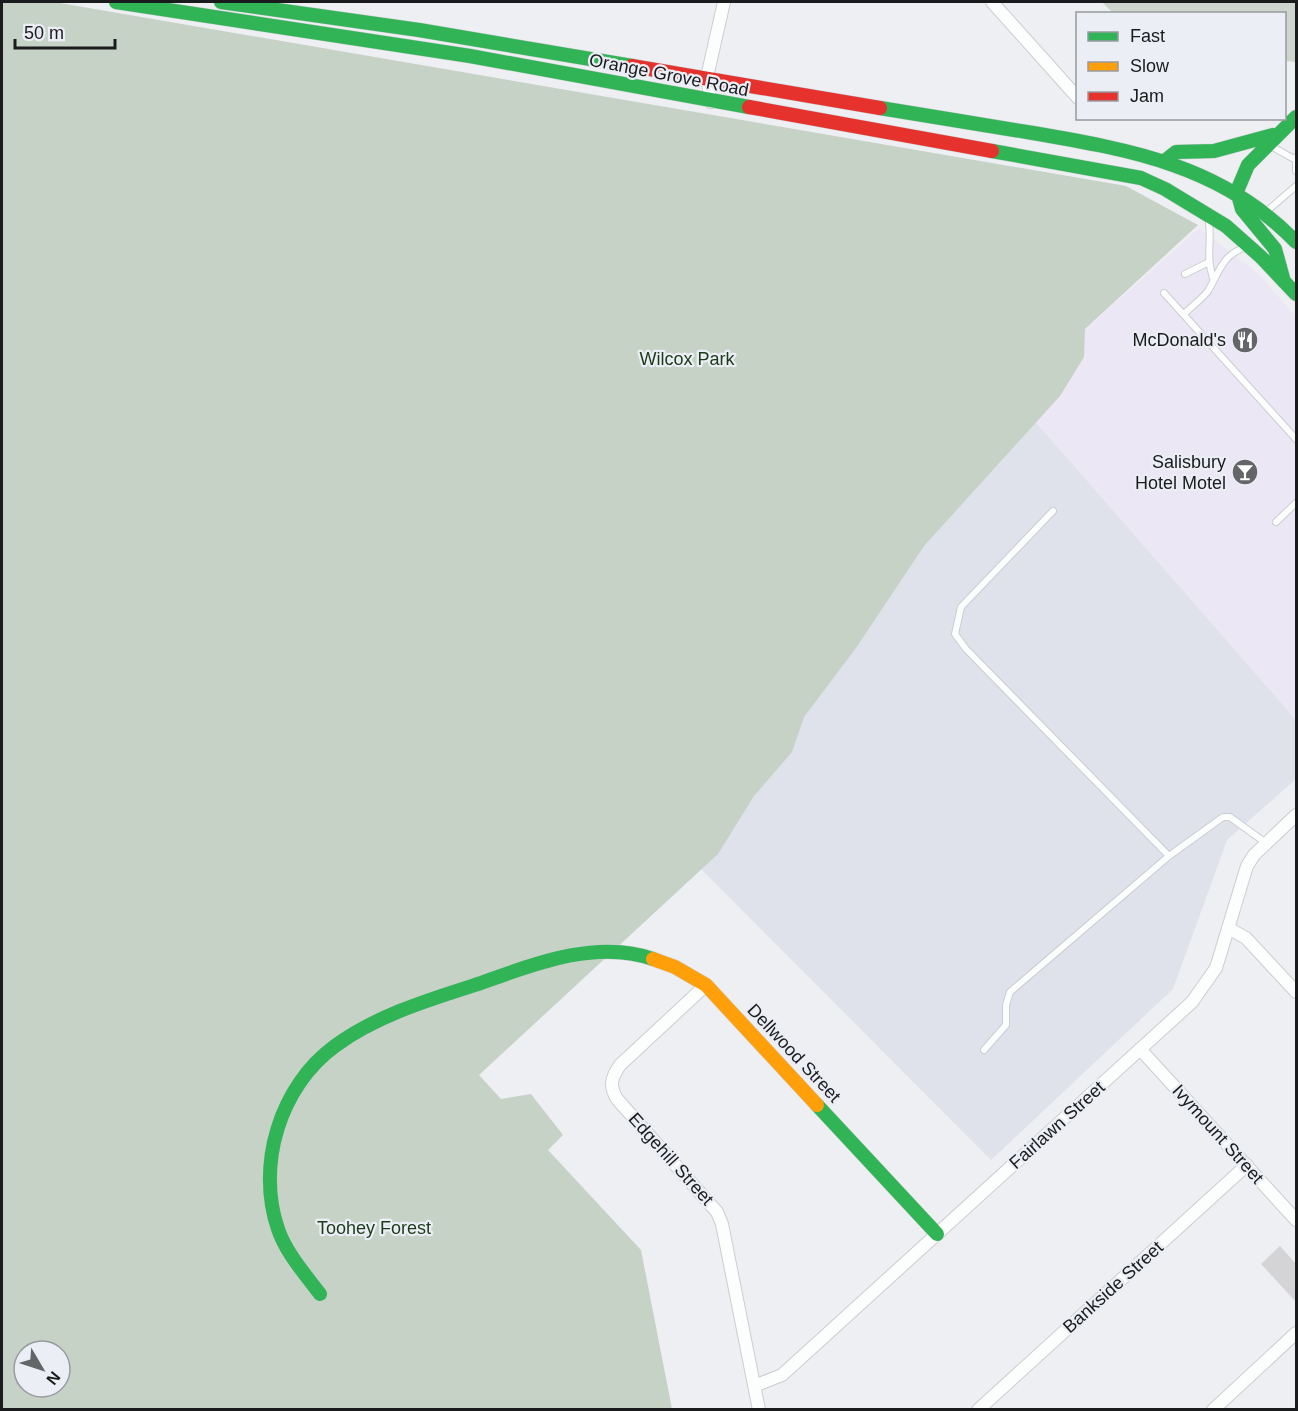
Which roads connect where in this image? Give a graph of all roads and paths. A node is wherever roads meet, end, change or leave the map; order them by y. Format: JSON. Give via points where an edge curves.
{"nodes":[{"id":1,"x":116,"y":2,"type":"edge"},
{"id":2,"x":221,"y":2,"type":"edge"},
{"id":3,"x":724,"y":2,"type":"edge"},
{"id":4,"x":992,"y":2,"type":"edge"},
{"id":5,"x":707,"y":77,"type":"junction"},
{"id":6,"x":1076,"y":97,"type":"edge"},
{"id":7,"x":711,"y":102,"type":"junction"},
{"id":8,"x":1296,"y":117,"type":"edge"},
{"id":9,"x":1278,"y":133,"type":"junction"},
{"id":10,"x":1267,"y":144,"type":"junction"},
{"id":11,"x":1295,"y":158,"type":"edge"},
{"id":12,"x":1166,"y":160,"type":"junction"},
{"id":13,"x":1296,"y":171,"type":"edge"},
{"id":14,"x":1296,"y":186,"type":"edge"},
{"id":15,"x":1238,"y":191,"type":"junction"},
{"id":16,"x":1207,"y":212,"type":"junction"},
{"id":17,"x":1266,"y":212,"type":"junction"},
{"id":18,"x":1296,"y":242,"type":"edge"},
{"id":19,"x":1250,"y":246,"type":"junction"},
{"id":20,"x":1207,"y":262,"type":"junction"},
{"id":21,"x":1185,"y":274,"type":"dead end"},
{"id":22,"x":1213,"y":278,"type":"junction"},
{"id":23,"x":1283,"y":279,"type":"junction"},
{"id":24,"x":1164,"y":293,"type":"dead end"},
{"id":25,"x":1296,"y":294,"type":"edge"},
{"id":26,"x":1184,"y":314,"type":"junction"},
{"id":27,"x":1296,"y":439,"type":"edge"},
{"id":28,"x":1296,"y":503,"type":"edge"},
{"id":29,"x":1053,"y":511,"type":"dead end"},
{"id":30,"x":1276,"y":522,"type":"dead end"},
{"id":31,"x":1296,"y":815,"type":"edge"},
{"id":32,"x":1266,"y":843,"type":"junction"},
{"id":33,"x":1169,"y":856,"type":"junction"},
{"id":34,"x":1228,"y":928,"type":"junction"},
{"id":35,"x":706,"y":985,"type":"junction"},
{"id":36,"x":1296,"y":992,"type":"edge"},
{"id":37,"x":1140,"y":1049,"type":"junction"},
{"id":38,"x":984,"y":1050,"type":"dead end"},
{"id":39,"x":1247,"y":1166,"type":"junction"},
{"id":40,"x":1296,"y":1220,"type":"edge"},
{"id":41,"x":937,"y":1234,"type":"junction"},
{"id":42,"x":320,"y":1294,"type":"dead end"},
{"id":43,"x":1296,"y":1333,"type":"edge"},
{"id":44,"x":754,"y":1386,"type":"junction"},
{"id":45,"x":759,"y":1410,"type":"edge"},
{"id":46,"x":978,"y":1410,"type":"edge"},
{"id":47,"x":1213,"y":1410,"type":"edge"}],
"edges":[{"from":1,"to":7,"type":"main road","name":"Orange Grove Road","via":[[471,56]]},
{"from":2,"to":5,"type":"main road","name":"Orange Grove Road"},
{"from":3,"to":5,"type":"street"},
{"from":4,"to":6,"type":"street"},
{"from":5,"to":7,"type":"street"},
{"from":5,"to":12,"type":"main road","name":"Orange Grove Road","via":[[1114,147]]},
{"from":7,"to":16,"type":"main road","name":"Orange Grove Road","via":[[1141,178]]},
{"from":8,"to":9,"type":"main road"},
{"from":9,"to":10,"type":"main road"},
{"from":9,"to":12,"type":"main road","via":[[1232,149],[1205,154],[1176,152]]},
{"from":10,"to":11,"type":"lane"},
{"from":10,"to":15,"type":"main road","via":[[1248,165]]},
{"from":11,"to":13,"type":"lane"},
{"from":12,"to":15,"type":"main road","name":"Orange Grove Road"},
{"from":14,"to":17,"type":"lane"},
{"from":15,"to":17,"type":"main road","name":"Orange Grove Road"},
{"from":15,"to":23,"type":"main road","via":[[1242,209],[1275,249]]},
{"from":16,"to":19,"type":"main road","name":"Orange Grove Road"},
{"from":16,"to":20,"type":"lane","via":[[1211,233]]},
{"from":17,"to":18,"type":"main road","name":"Orange Grove Road"},
{"from":19,"to":22,"type":"lane","via":[[1226,256]]},
{"from":19,"to":23,"type":"main road","name":"Orange Grove Road"},
{"from":20,"to":21,"type":"lane"},
{"from":20,"to":22,"type":"lane"},
{"from":22,"to":26,"type":"lane","via":[[1207,292]]},
{"from":23,"to":25,"type":"main road","name":"Orange Grove Road"},
{"from":24,"to":26,"type":"lane"},
{"from":26,"to":27,"type":"lane"},
{"from":28,"to":30,"type":"lane"},
{"from":29,"to":33,"type":"lane","via":[[961,607],[955,634]]},
{"from":31,"to":32,"type":"street","name":"Fairlawn Street"},
{"from":32,"to":33,"type":"lane","via":[[1230,817],[1223,817]]},
{"from":32,"to":34,"type":"street","name":"Fairlawn Street","via":[[1247,866]]},
{"from":33,"to":38,"type":"lane","via":[[1010,992],[1006,1025]]},
{"from":34,"to":36,"type":"street","via":[[1246,938]]},
{"from":34,"to":37,"type":"street","name":"Fairlawn Street","via":[[1216,968],[1202,992]]},
{"from":35,"to":41,"type":"main road","name":"Dellwood Street"},
{"from":35,"to":42,"type":"main road","name":"Dellwood Street","via":[[652,956],[632,952],[567,956],[439,998],[332,1047],[312,1065],[294,1090],[280,1122],[268,1170],[269,1199],[278,1231]]},
{"from":35,"to":44,"type":"street","name":"Edgehill Street","via":[[620,1065],[612,1077],[611,1089],[717,1212]]},
{"from":37,"to":39,"type":"street","name":"Ivymount Street"},
{"from":37,"to":41,"type":"street","name":"Fairlawn Street"},
{"from":39,"to":40,"type":"street","name":"Ivymount Street"},
{"from":39,"to":46,"type":"street","name":"Bankside Street"},
{"from":41,"to":44,"type":"street","name":"Fairlawn Street","via":[[782,1375]]},
{"from":43,"to":47,"type":"street"},
{"from":44,"to":45,"type":"street","name":"Edgehill Street"}]}
